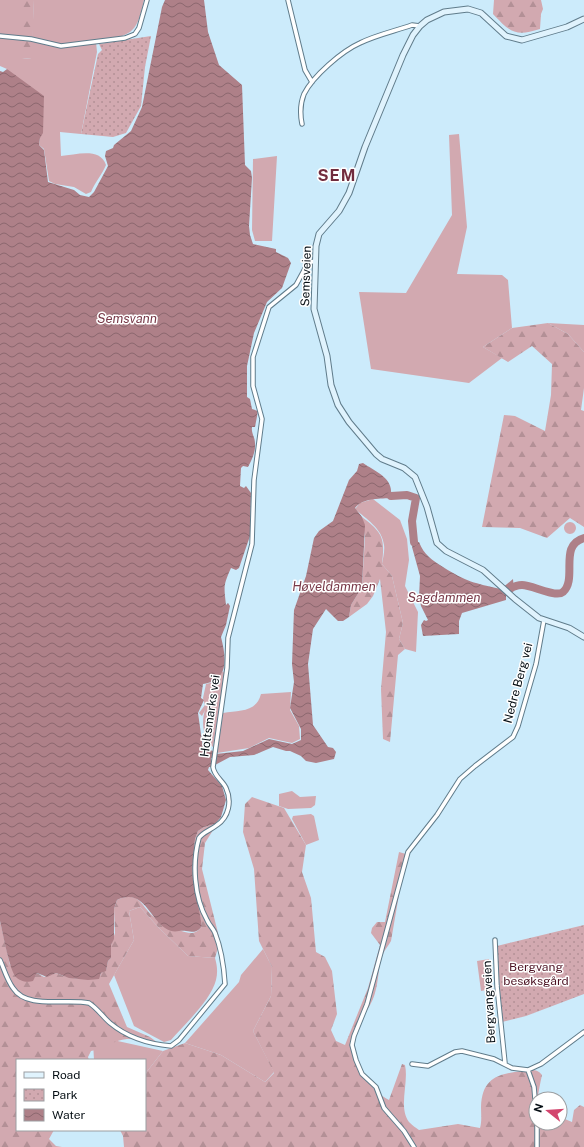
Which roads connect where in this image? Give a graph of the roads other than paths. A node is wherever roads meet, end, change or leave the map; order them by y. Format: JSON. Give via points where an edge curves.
{"nodes":[{"id":1,"x":147,"y":0,"type":"edge"},
{"id":2,"x":288,"y":0,"type":"edge"},
{"id":3,"x":584,"y":19,"type":"edge"},
{"id":4,"x":420,"y":26,"type":"junction"},
{"id":5,"x":0,"y":36,"type":"edge"},
{"id":6,"x":312,"y":82,"type":"junction"},
{"id":7,"x":302,"y":124,"type":"dead end"},
{"id":8,"x":315,"y":261,"type":"junction"},
{"id":9,"x":263,"y":401,"type":"dead end"},
{"id":10,"x":258,"y":402,"type":"junction"},
{"id":11,"x":544,"y":620,"type":"junction"},
{"id":12,"x":584,"y":637,"type":"edge"},
{"id":13,"x":495,"y":940,"type":"dead end"},
{"id":14,"x":0,"y":960,"type":"edge"},
{"id":15,"x":584,"y":1032,"type":"edge"},
{"id":16,"x":504,"y":1063,"type":"junction"},
{"id":17,"x":412,"y":1064,"type":"dead end"},
{"id":18,"x":528,"y":1070,"type":"junction"},
{"id":19,"x":534,"y":1091,"type":"edge"},
{"id":20,"x":537,"y":1131,"type":"edge"},
{"id":21,"x":414,"y":1147,"type":"edge"},
{"id":22,"x":537,"y":1147,"type":"edge"}],
"edges":[{"from":1,"to":5,"type":"street","via":[[139,28],[135,34],[125,38],[61,46]]},
{"from":2,"to":6,"type":"street","via":[[305,70]]},
{"from":3,"to":4,"type":"main road","name":"Semsveien","via":[[561,29],[522,40],[506,36],[481,13],[468,9],[444,12]]},
{"from":4,"to":6,"type":"street","via":[[412,25],[358,44],[337,58]]},
{"from":4,"to":8,"type":"main road","name":"Semsveien","via":[[408,44],[365,147],[349,193],[339,211],[319,234]]},
{"from":6,"to":7,"type":"street","via":[[302,100]]},
{"from":8,"to":10,"type":"street","name":"Holtsmarks vei","via":[[308,263],[296,285],[270,308],[256,354],[252,381]]},
{"from":8,"to":11,"type":"main road","name":"Semsveien","via":[[314,309],[327,356],[331,385],[342,412],[376,454],[404,468],[415,477],[437,543],[446,551],[483,570],[533,614]]},
{"from":9,"to":10,"type":"street"},
{"from":10,"to":14,"type":"street","name":"Holtsmarks vei","via":[[262,419],[254,480],[252,544],[228,638],[228,668],[213,767],[230,796],[229,807],[218,825],[199,838],[196,876],[202,909],[215,933],[225,984],[179,1040],[171,1046],[156,1045],[131,1037],[109,1022],[89,1003],[21,998],[12,988]]},
{"from":11,"to":12,"type":"main road","via":[[569,628]]},
{"from":11,"to":21,"type":"street","name":"Nedre Berg vei","via":[[536,664],[513,737],[460,779],[437,815],[408,852],[367,1004],[354,1036],[352,1046],[362,1074],[376,1087],[384,1108]]},
{"from":13,"to":16,"type":"street","name":"Bergvangveien"},
{"from":15,"to":18,"type":"street","via":[[541,1064]]},
{"from":16,"to":17,"type":"street","via":[[462,1051],[428,1066]]},
{"from":16,"to":18,"type":"street","via":[[512,1068]]},
{"from":18,"to":19,"type":"street"},
{"from":20,"to":22,"type":"street"}]}
